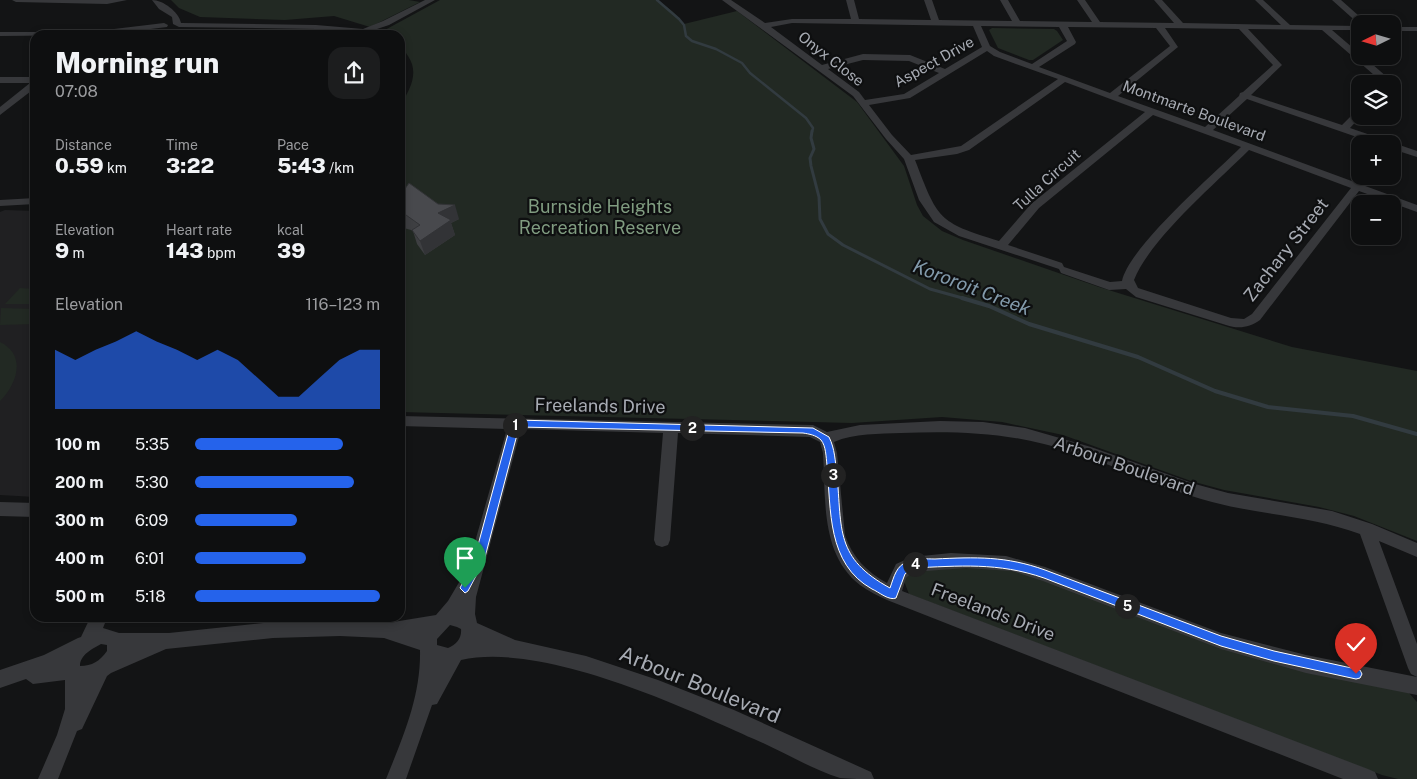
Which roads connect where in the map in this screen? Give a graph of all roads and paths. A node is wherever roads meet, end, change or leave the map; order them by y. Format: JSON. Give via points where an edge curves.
{"nodes":[{"id":1,"x":16,"y":0,"type":"edge"},
{"id":2,"x":123,"y":0,"type":"edge"},
{"id":3,"x":156,"y":0,"type":"edge"},
{"id":4,"x":431,"y":0,"type":"edge"},
{"id":5,"x":726,"y":0,"type":"edge"},
{"id":6,"x":850,"y":0,"type":"edge"},
{"id":7,"x":928,"y":0,"type":"edge"},
{"id":8,"x":1004,"y":0,"type":"edge"},
{"id":9,"x":1082,"y":0,"type":"edge"},
{"id":10,"x":1158,"y":0,"type":"edge"},
{"id":11,"x":1259,"y":0,"type":"edge"},
{"id":12,"x":1336,"y":0,"type":"edge"},
{"id":13,"x":1354,"y":15,"type":"edge"},
{"id":14,"x":855,"y":21,"type":"junction"},
{"id":15,"x":936,"y":23,"type":"junction"},
{"id":16,"x":976,"y":23,"type":"junction"},
{"id":17,"x":1017,"y":24,"type":"junction"},
{"id":18,"x":1062,"y":24,"type":"junction"},
{"id":19,"x":1098,"y":25,"type":"junction"},
{"id":20,"x":260,"y":26,"type":"junction"},
{"id":21,"x":765,"y":26,"type":"junction"},
{"id":22,"x":1159,"y":26,"type":"junction"},
{"id":23,"x":1181,"y":26,"type":"junction"},
{"id":24,"x":1242,"y":27,"type":"junction"},
{"id":25,"x":1288,"y":27,"type":"junction"},
{"id":26,"x":1325,"y":28,"type":"junction"},
{"id":27,"x":1351,"y":28,"type":"edge"},
{"id":28,"x":168,"y":29,"type":"edge"},
{"id":29,"x":338,"y":29,"type":"joint"},
{"id":30,"x":1412,"y":29,"type":"edge"},
{"id":31,"x":152,"y":30,"type":"edge"},
{"id":32,"x":256,"y":30,"type":"edge"},
{"id":33,"x":346,"y":30,"type":"edge"},
{"id":34,"x":374,"y":30,"type":"edge"},
{"id":35,"x":0,"y":34,"type":"edge"},
{"id":36,"x":30,"y":34,"type":"edge"},
{"id":37,"x":1417,"y":36,"type":"edge"},
{"id":38,"x":0,"y":38,"type":"edge"},
{"id":39,"x":30,"y":38,"type":"edge"},
{"id":40,"x":986,"y":46,"type":"junction"},
{"id":41,"x":1032,"y":67,"type":"junction"},
{"id":42,"x":822,"y":68,"type":"junction"},
{"id":43,"x":946,"y":73,"type":"junction"},
{"id":44,"x":1378,"y":75,"type":"edge"},
{"id":45,"x":1064,"y":79,"type":"junction"},
{"id":46,"x":0,"y":80,"type":"edge"},
{"id":47,"x":30,"y":82,"type":"edge"},
{"id":48,"x":30,"y":86,"type":"edge"},
{"id":49,"x":1112,"y":96,"type":"junction"},
{"id":50,"x":1243,"y":96,"type":"junction"},
{"id":51,"x":864,"y":103,"type":"junction"},
{"id":52,"x":1152,"y":111,"type":"junction"},
{"id":53,"x":0,"y":112,"type":"edge"},
{"id":54,"x":1351,"y":122,"type":"edge"},
{"id":55,"x":1344,"y":129,"type":"junction"},
{"id":56,"x":1206,"y":131,"type":"junction"},
{"id":57,"x":1361,"y":135,"type":"edge"},
{"id":58,"x":1248,"y":146,"type":"junction"},
{"id":59,"x":1401,"y":149,"type":"edge"},
{"id":60,"x":1417,"y":154,"type":"edge"},
{"id":61,"x":909,"y":158,"type":"junction"},
{"id":62,"x":1358,"y":187,"type":"junction"},
{"id":63,"x":30,"y":201,"type":"edge"},
{"id":64,"x":0,"y":203,"type":"edge"},
{"id":65,"x":1417,"y":209,"type":"edge"},
{"id":66,"x":1001,"y":246,"type":"junction"},
{"id":67,"x":1129,"y":285,"type":"junction"},
{"id":68,"x":405,"y":421,"type":"edge"},
{"id":69,"x":516,"y":423,"type":"junction"},
{"id":70,"x":672,"y":427,"type":"junction"},
{"id":71,"x":826,"y":439,"type":"junction"},
{"id":72,"x":0,"y":509,"type":"edge"},
{"id":73,"x":30,"y":510,"type":"edge"},
{"id":74,"x":1366,"y":529,"type":"junction"},
{"id":75,"x":662,"y":540,"type":"dead end"},
{"id":76,"x":1417,"y":550,"type":"edge"},
{"id":77,"x":479,"y":561,"type":"junction"},
{"id":78,"x":893,"y":595,"type":"junction"},
{"id":79,"x":440,"y":621,"type":"junction"},
{"id":80,"x":97,"y":622,"type":"edge"},
{"id":81,"x":109,"y":622,"type":"edge"},
{"id":82,"x":275,"y":624,"type":"edge"},
{"id":83,"x":469,"y":626,"type":"junction"},
{"id":84,"x":384,"y":630,"type":"junction"},
{"id":85,"x":114,"y":639,"type":"junction"},
{"id":86,"x":169,"y":641,"type":"junction"},
{"id":87,"x":86,"y":643,"type":"junction"},
{"id":88,"x":428,"y":646,"type":"junction"},
{"id":89,"x":515,"y":648,"type":"junction"},
{"id":90,"x":457,"y":653,"type":"junction"},
{"id":91,"x":1417,"y":668,"type":"edge"},
{"id":92,"x":102,"y":669,"type":"junction"},
{"id":93,"x":73,"y":672,"type":"junction"},
{"id":94,"x":0,"y":679,"type":"edge"},
{"id":95,"x":1417,"y":686,"type":"edge"},
{"id":96,"x":422,"y":711,"type":"junction"},
{"id":97,"x":66,"y":736,"type":"junction"},
{"id":98,"x":48,"y":779,"type":"edge"},
{"id":99,"x":396,"y":779,"type":"edge"},
{"id":100,"x":864,"y":779,"type":"edge"},
{"id":101,"x":1368,"y":779,"type":"edge"}],
"edges":[{"from":1,"to":2,"type":"street"},
{"from":3,"to":28,"type":"street","via":[[173,14]]},
{"from":4,"to":34,"type":"street"},
{"from":5,"to":21,"type":"street","name":"Onyx Close"},
{"from":6,"to":14,"type":"street"},
{"from":7,"to":15,"type":"street"},
{"from":8,"to":17,"type":"street"},
{"from":9,"to":19,"type":"street"},
{"from":10,"to":23,"type":"street"},
{"from":11,"to":25,"type":"street"},
{"from":12,"to":13,"type":"street"},
{"from":14,"to":15,"type":"street"},
{"from":14,"to":21,"type":"street","via":[[792,21]]},
{"from":15,"to":16,"type":"street"},
{"from":16,"to":17,"type":"street"},
{"from":16,"to":40,"type":"street"},
{"from":17,"to":18,"type":"street"},
{"from":18,"to":19,"type":"street"},
{"from":18,"to":41,"type":"street","via":[[1072,42]]},
{"from":19,"to":22,"type":"street"},
{"from":20,"to":28,"type":"street","via":[[204,25]]},
{"from":20,"to":29,"type":"street"},
{"from":20,"to":32,"type":"street"},
{"from":21,"to":42,"type":"street","name":"Onyx Close"},
{"from":22,"to":23,"type":"street"},
{"from":22,"to":49,"type":"street","via":[[1174,48]]},
{"from":23,"to":24,"type":"street"},
{"from":24,"to":25,"type":"street"},
{"from":24,"to":50,"type":"street","via":[[1278,65]]},
{"from":25,"to":26,"type":"street"},
{"from":26,"to":27,"type":"street"},
{"from":26,"to":44,"type":"street"},
{"from":28,"to":31,"type":"street"},
{"from":29,"to":33,"type":"street"},
{"from":30,"to":37,"type":"street"},
{"from":35,"to":36,"type":"street"},
{"from":38,"to":39,"type":"street"},
{"from":40,"to":41,"type":"street","name":"Montmarte Boulevard","via":[[997,54]]},
{"from":40,"to":43,"type":"street","name":"Aspect Drive"},
{"from":41,"to":45,"type":"street","name":"Montmarte Boulevard"},
{"from":42,"to":43,"type":"street","via":[[863,58],[910,58]]},
{"from":42,"to":51,"type":"street","name":"Onyx Close"},
{"from":43,"to":51,"type":"street","name":"Aspect Drive","via":[[900,99]]},
{"from":45,"to":49,"type":"street","name":"Montmarte Boulevard"},
{"from":45,"to":61,"type":"street","via":[[965,148]]},
{"from":46,"to":47,"type":"street"},
{"from":48,"to":53,"type":"street"},
{"from":49,"to":52,"type":"street","name":"Montmarte Boulevard"},
{"from":50,"to":55,"type":"street"},
{"from":50,"to":56,"type":"street"},
{"from":51,"to":61,"type":"street","name":"Onyx Close"},
{"from":52,"to":56,"type":"street","name":"Montmarte Boulevard"},
{"from":52,"to":66,"type":"street","name":"Tulla Circuit","via":[[1035,206]]},
{"from":54,"to":55,"type":"street"},
{"from":55,"to":57,"type":"street"},
{"from":56,"to":58,"type":"street","name":"Montmarte Boulevard"},
{"from":58,"to":62,"type":"street","name":"Montmarte Boulevard"},
{"from":58,"to":67,"type":"street","via":[[1143,251],[1128,278]]},
{"from":59,"to":60,"type":"street"},
{"from":61,"to":66,"type":"street","via":[[929,207],[940,221],[958,232]]},
{"from":62,"to":65,"type":"street","name":"Montmarte Boulevard"},
{"from":62,"to":67,"type":"street","name":"Zachary Street","via":[[1251,322],[1230,322],[1140,294]]},
{"from":63,"to":64,"type":"street"},
{"from":66,"to":67,"type":"street","via":[[1109,286]]},
{"from":68,"to":69,"type":"street","name":"Freelands Drive"},
{"from":69,"to":70,"type":"street","name":"Freelands Drive"},
{"from":69,"to":77,"type":"street"},
{"from":70,"to":71,"type":"street","name":"Freelands Drive","via":[[803,430],[819,433]]},
{"from":70,"to":75,"type":"street"},
{"from":71,"to":74,"type":"street","name":"Arbour Boulevard","via":[[848,431],[943,425],[1014,432],[1067,444],[1212,496],[1332,518]]},
{"from":71,"to":78,"type":"street","name":"Freelands Drive","via":[[831,456],[842,550],[866,580]]},
{"from":72,"to":73,"type":"street"},
{"from":74,"to":76,"type":"street","name":"Arbour Boulevard"},
{"from":74,"to":91,"type":"street"},
{"from":77,"to":79,"type":"street","via":[[454,607]]},
{"from":77,"to":83,"type":"street","via":[[468,597],[466,614]]},
{"from":78,"to":95,"type":"street","via":[[901,572],[910,564],[1001,562],[1038,572],[1221,641],[1306,664]]},
{"from":78,"to":101,"type":"street","name":"Freelands Drive"},
{"from":79,"to":83,"type":"street","via":[[457,617]]},
{"from":79,"to":84,"type":"street"},
{"from":79,"to":88,"type":"street","via":[[431,629]]},
{"from":80,"to":87,"type":"street"},
{"from":81,"to":85,"type":"street"},
{"from":82,"to":84,"type":"street"},
{"from":82,"to":86,"type":"street"},
{"from":83,"to":89,"type":"street","name":"Arbour Boulevard"},
{"from":83,"to":90,"type":"street","via":[[468,641]]},
{"from":84,"to":88,"type":"street"},
{"from":85,"to":86,"type":"street"},
{"from":85,"to":87,"type":"street","via":[[101,636]]},
{"from":85,"to":92,"type":"street","via":[[116,650]]},
{"from":86,"to":92,"type":"street"},
{"from":87,"to":93,"type":"street","via":[[71,660]]},
{"from":87,"to":94,"type":"street","via":[[48,662]]},
{"from":88,"to":90,"type":"street","via":[[440,656]]},
{"from":88,"to":96,"type":"street","via":[[430,678]]},
{"from":89,"to":90,"type":"street","name":"Arbour Boulevard","via":[[483,647]]},
{"from":89,"to":100,"type":"street","name":"Arbour Boulevard","via":[[656,687],[731,717]]},
{"from":90,"to":96,"type":"street"},
{"from":92,"to":93,"type":"street","via":[[85,676]]},
{"from":92,"to":97,"type":"street"},
{"from":93,"to":94,"type":"street","via":[[52,671]]},
{"from":93,"to":97,"type":"street","via":[[74,709]]},
{"from":96,"to":99,"type":"street"},
{"from":97,"to":98,"type":"street"}]}
